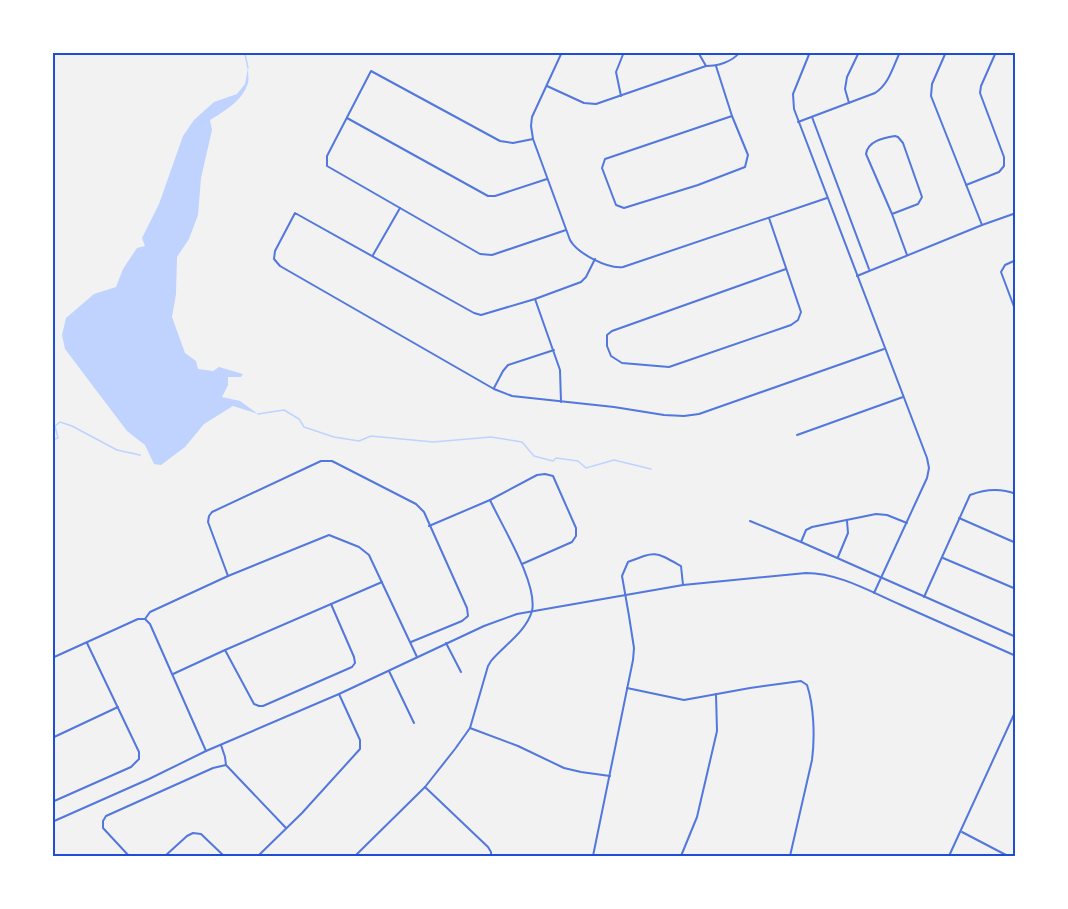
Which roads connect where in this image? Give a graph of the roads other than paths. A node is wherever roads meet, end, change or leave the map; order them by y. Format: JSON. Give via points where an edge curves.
{"nodes":[{"id":1,"x":562,"y":52,"type":"edge"},
{"id":2,"x":624,"y":52,"type":"edge"},
{"id":3,"x":698,"y":52,"type":"edge"},
{"id":4,"x":740,"y":52,"type":"edge"},
{"id":5,"x":810,"y":52,"type":"edge"},
{"id":6,"x":859,"y":52,"type":"edge"},
{"id":7,"x":900,"y":52,"type":"edge"},
{"id":8,"x":946,"y":52,"type":"edge"},
{"id":9,"x":996,"y":52,"type":"edge"},
{"id":10,"x":706,"y":66,"type":"junction"},
{"id":11,"x":716,"y":66,"type":"junction"},
{"id":12,"x":547,"y":86,"type":"junction"},
{"id":13,"x":621,"y":96,"type":"junction"},
{"id":14,"x":849,"y":103,"type":"junction"},
{"id":15,"x":732,"y":116,"type":"junction"},
{"id":16,"x":812,"y":117,"type":"junction"},
{"id":17,"x":347,"y":118,"type":"junction"},
{"id":18,"x":798,"y":122,"type":"junction"},
{"id":19,"x":533,"y":139,"type":"junction"},
{"id":20,"x":547,"y":179,"type":"junction"},
{"id":21,"x":966,"y":184,"type":"junction"},
{"id":22,"x":827,"y":198,"type":"junction"},
{"id":23,"x":400,"y":208,"type":"junction"},
{"id":24,"x":1016,"y":213,"type":"edge"},
{"id":25,"x":892,"y":214,"type":"junction"},
{"id":26,"x":770,"y":218,"type":"junction"},
{"id":27,"x":982,"y":225,"type":"junction"},
{"id":28,"x":566,"y":230,"type":"junction"},
{"id":29,"x":907,"y":255,"type":"junction"},
{"id":30,"x":373,"y":256,"type":"junction"},
{"id":31,"x":594,"y":259,"type":"junction"},
{"id":32,"x":1016,"y":260,"type":"edge"},
{"id":33,"x":786,"y":269,"type":"junction"},
{"id":34,"x":870,"y":270,"type":"junction"},
{"id":35,"x":857,"y":276,"type":"junction"},
{"id":36,"x":535,"y":299,"type":"junction"},
{"id":37,"x":1016,"y":312,"type":"edge"},
{"id":38,"x":884,"y":349,"type":"junction"},
{"id":39,"x":554,"y":350,"type":"junction"},
{"id":40,"x":494,"y":388,"type":"junction"},
{"id":41,"x":903,"y":397,"type":"junction"},
{"id":42,"x":561,"y":402,"type":"junction"},
{"id":43,"x":797,"y":435,"type":"dead end"},
{"id":44,"x":1016,"y":494,"type":"edge"},
{"id":45,"x":490,"y":500,"type":"junction"},
{"id":46,"x":959,"y":518,"type":"junction"},
{"id":47,"x":750,"y":521,"type":"dead end"},
{"id":48,"x":847,"y":521,"type":"junction"},
{"id":49,"x":907,"y":523,"type":"junction"},
{"id":50,"x":429,"y":526,"type":"junction"},
{"id":51,"x":801,"y":542,"type":"junction"},
{"id":52,"x":1016,"y":543,"type":"edge"},
{"id":53,"x":837,"y":558,"type":"junction"},
{"id":54,"x":943,"y":558,"type":"junction"},
{"id":55,"x":522,"y":564,"type":"junction"},
{"id":56,"x":228,"y":576,"type":"junction"},
{"id":57,"x":881,"y":578,"type":"junction"},
{"id":58,"x":382,"y":582,"type":"junction"},
{"id":59,"x":683,"y":585,"type":"junction"},
{"id":60,"x":1016,"y":589,"type":"edge"},
{"id":61,"x":874,"y":593,"type":"junction"},
{"id":62,"x":625,"y":596,"type":"junction"},
{"id":63,"x":924,"y":597,"type":"junction"},
{"id":64,"x":331,"y":604,"type":"junction"},
{"id":65,"x":532,"y":611,"type":"junction"},
{"id":66,"x":145,"y":619,"type":"junction"},
{"id":67,"x":1016,"y":637,"type":"edge"},
{"id":68,"x":411,"y":642,"type":"junction"},
{"id":69,"x":87,"y":643,"type":"junction"},
{"id":70,"x":446,"y":643,"type":"junction"},
{"id":71,"x":225,"y":650,"type":"junction"},
{"id":72,"x":1016,"y":656,"type":"edge"},
{"id":73,"x":417,"y":657,"type":"junction"},
{"id":74,"x":52,"y":658,"type":"edge"},
{"id":75,"x":389,"y":671,"type":"junction"},
{"id":76,"x":461,"y":672,"type":"dead end"},
{"id":77,"x":173,"y":674,"type":"junction"},
{"id":78,"x":627,"y":688,"type":"junction"},
{"id":79,"x":339,"y":694,"type":"junction"},
{"id":80,"x":716,"y":694,"type":"junction"},
{"id":81,"x":118,"y":707,"type":"junction"},
{"id":82,"x":1016,"y":710,"type":"edge"},
{"id":83,"x":414,"y":723,"type":"dead end"},
{"id":84,"x":470,"y":728,"type":"junction"},
{"id":85,"x":52,"y":738,"type":"edge"},
{"id":86,"x":221,"y":745,"type":"junction"},
{"id":87,"x":206,"y":751,"type":"junction"},
{"id":88,"x":226,"y":765,"type":"junction"},
{"id":89,"x":610,"y":776,"type":"junction"},
{"id":90,"x":425,"y":787,"type":"junction"},
{"id":91,"x":52,"y":802,"type":"edge"},
{"id":92,"x":52,"y":822,"type":"edge"},
{"id":93,"x":286,"y":828,"type":"junction"},
{"id":94,"x":961,"y":831,"type":"junction"},
{"id":95,"x":129,"y":856,"type":"edge"},
{"id":96,"x":165,"y":856,"type":"edge"},
{"id":97,"x":224,"y":856,"type":"edge"},
{"id":98,"x":258,"y":856,"type":"edge"},
{"id":99,"x":355,"y":856,"type":"edge"},
{"id":100,"x":491,"y":856,"type":"edge"},
{"id":101,"x":593,"y":856,"type":"edge"},
{"id":102,"x":681,"y":856,"type":"edge"},
{"id":103,"x":790,"y":856,"type":"edge"},
{"id":104,"x":949,"y":856,"type":"edge"},
{"id":105,"x":1014,"y":856,"type":"edge"}],
"edges":[{"from":1,"to":12,"type":"street"},
{"from":2,"to":13,"type":"street","via":[[616,72]]},
{"from":3,"to":10,"type":"street"},
{"from":4,"to":11,"type":"street"},
{"from":5,"to":18,"type":"street","via":[[793,94]]},
{"from":6,"to":14,"type":"street","via":[[847,77]]},
{"from":7,"to":14,"type":"street","via":[[881,90]]},
{"from":8,"to":21,"type":"street","via":[[931,96]]},
{"from":9,"to":21,"type":"street","via":[[980,93],[1004,166],[999,172]]},
{"from":10,"to":11,"type":"street"},
{"from":10,"to":13,"type":"street"},
{"from":11,"to":15,"type":"street"},
{"from":12,"to":13,"type":"street","via":[[588,104]]},
{"from":12,"to":19,"type":"street","via":[[532,117]]},
{"from":14,"to":16,"type":"street"},
{"from":15,"to":15,"type":"street","via":[[748,155],[745,166],[624,208],[616,205],[602,168],[605,159]]},
{"from":16,"to":18,"type":"street"},
{"from":16,"to":34,"type":"street"},
{"from":17,"to":19,"type":"street","via":[[371,71],[500,141]]},
{"from":17,"to":20,"type":"street","via":[[488,196]]},
{"from":17,"to":23,"type":"street","via":[[327,156],[327,166]]},
{"from":18,"to":22,"type":"street"},
{"from":19,"to":20,"type":"street"},
{"from":20,"to":28,"type":"street"},
{"from":21,"to":27,"type":"street"},
{"from":22,"to":26,"type":"street"},
{"from":22,"to":35,"type":"street"},
{"from":23,"to":28,"type":"street","via":[[480,254],[492,255]]},
{"from":23,"to":30,"type":"street"},
{"from":24,"to":27,"type":"street"},
{"from":25,"to":25,"type":"street","via":[[866,154],[871,143],[895,136],[903,142],[922,197],[918,204]]},
{"from":25,"to":29,"type":"street"},
{"from":26,"to":31,"type":"street","via":[[622,267]]},
{"from":26,"to":33,"type":"street"},
{"from":27,"to":29,"type":"street"},
{"from":28,"to":31,"type":"street","via":[[574,246]]},
{"from":29,"to":34,"type":"street"},
{"from":30,"to":36,"type":"street","via":[[478,315]]},
{"from":30,"to":40,"type":"street","via":[[295,213],[274,259],[280,266]]},
{"from":31,"to":36,"type":"street","via":[[584,280]]},
{"from":32,"to":37,"type":"street","via":[[1001,272]]},
{"from":33,"to":33,"type":"street","via":[[801,312],[791,325],[669,367],[622,363],[611,356],[607,335],[612,331]]},
{"from":34,"to":35,"type":"street"},
{"from":35,"to":38,"type":"street"},
{"from":36,"to":39,"type":"street"},
{"from":38,"to":41,"type":"street"},
{"from":38,"to":42,"type":"street","via":[[692,415]]},
{"from":39,"to":40,"type":"street","via":[[508,365]]},
{"from":39,"to":42,"type":"street","via":[[561,373]]},
{"from":40,"to":42,"type":"street","via":[[512,396]]},
{"from":41,"to":43,"type":"street"},
{"from":41,"to":49,"type":"street","via":[[929,468]]},
{"from":44,"to":46,"type":"street","via":[[997,489],[974,494]]},
{"from":45,"to":50,"type":"street"},
{"from":45,"to":55,"type":"street"},
{"from":45,"to":55,"type":"street","via":[[537,475],[553,476],[576,536],[572,542]]},
{"from":46,"to":52,"type":"street"},
{"from":46,"to":54,"type":"street"},
{"from":47,"to":51,"type":"street"},
{"from":48,"to":49,"type":"street","via":[[880,514]]},
{"from":48,"to":51,"type":"street","via":[[812,527],[806,530]]},
{"from":48,"to":53,"type":"street","via":[[848,533]]},
{"from":49,"to":57,"type":"street"},
{"from":50,"to":56,"type":"street","via":[[416,504],[332,461],[321,461],[212,512],[208,522]]},
{"from":50,"to":68,"type":"street","via":[[468,616]]},
{"from":51,"to":53,"type":"street"},
{"from":53,"to":57,"type":"street"},
{"from":54,"to":60,"type":"street"},
{"from":54,"to":63,"type":"street"},
{"from":55,"to":65,"type":"street","via":[[532,591]]},
{"from":56,"to":58,"type":"street","via":[[329,535],[369,555]]},
{"from":56,"to":66,"type":"street","via":[[150,612]]},
{"from":57,"to":61,"type":"street"},
{"from":57,"to":63,"type":"street"},
{"from":58,"to":64,"type":"street"},
{"from":58,"to":68,"type":"street"},
{"from":59,"to":61,"type":"street","via":[[821,573]]},
{"from":59,"to":62,"type":"street"},
{"from":59,"to":62,"type":"street","via":[[681,567],[651,553],[628,562],[622,576]]},
{"from":61,"to":72,"type":"street"},
{"from":62,"to":65,"type":"street"},
{"from":62,"to":78,"type":"street","via":[[634,653]]},
{"from":63,"to":67,"type":"street"},
{"from":64,"to":71,"type":"street"},
{"from":64,"to":71,"type":"street","via":[[355,663],[263,706],[254,704]]},
{"from":65,"to":70,"type":"street","via":[[496,621]]},
{"from":65,"to":84,"type":"street","via":[[521,630],[488,666]]},
{"from":66,"to":69,"type":"street"},
{"from":66,"to":77,"type":"street"},
{"from":68,"to":73,"type":"street"},
{"from":69,"to":74,"type":"street"},
{"from":69,"to":81,"type":"street"},
{"from":70,"to":73,"type":"street"},
{"from":70,"to":76,"type":"street"},
{"from":71,"to":77,"type":"street"},
{"from":73,"to":75,"type":"street"},
{"from":75,"to":79,"type":"street"},
{"from":75,"to":83,"type":"street"},
{"from":77,"to":87,"type":"street"},
{"from":78,"to":80,"type":"street","via":[[679,700]]},
{"from":78,"to":89,"type":"street"},
{"from":79,"to":86,"type":"street"},
{"from":79,"to":93,"type":"street","via":[[360,740],[360,749]]},
{"from":80,"to":102,"type":"street","via":[[717,731],[697,817]]},
{"from":80,"to":103,"type":"street","via":[[801,681],[807,684],[814,747]]},
{"from":81,"to":85,"type":"street"},
{"from":81,"to":91,"type":"street","via":[[139,759],[131,767]]},
{"from":82,"to":94,"type":"street"},
{"from":84,"to":89,"type":"street","via":[[564,768]]},
{"from":84,"to":90,"type":"street"},
{"from":86,"to":87,"type":"street"},
{"from":86,"to":88,"type":"street"},
{"from":87,"to":92,"type":"street"},
{"from":88,"to":93,"type":"street"},
{"from":88,"to":95,"type":"street","via":[[106,816],[103,828]]},
{"from":89,"to":101,"type":"street"},
{"from":90,"to":99,"type":"street"},
{"from":90,"to":100,"type":"street","via":[[488,848]]},
{"from":93,"to":98,"type":"street"},
{"from":94,"to":104,"type":"street"},
{"from":94,"to":105,"type":"street"},
{"from":96,"to":97,"type":"street","via":[[193,832],[201,834]]}]}
